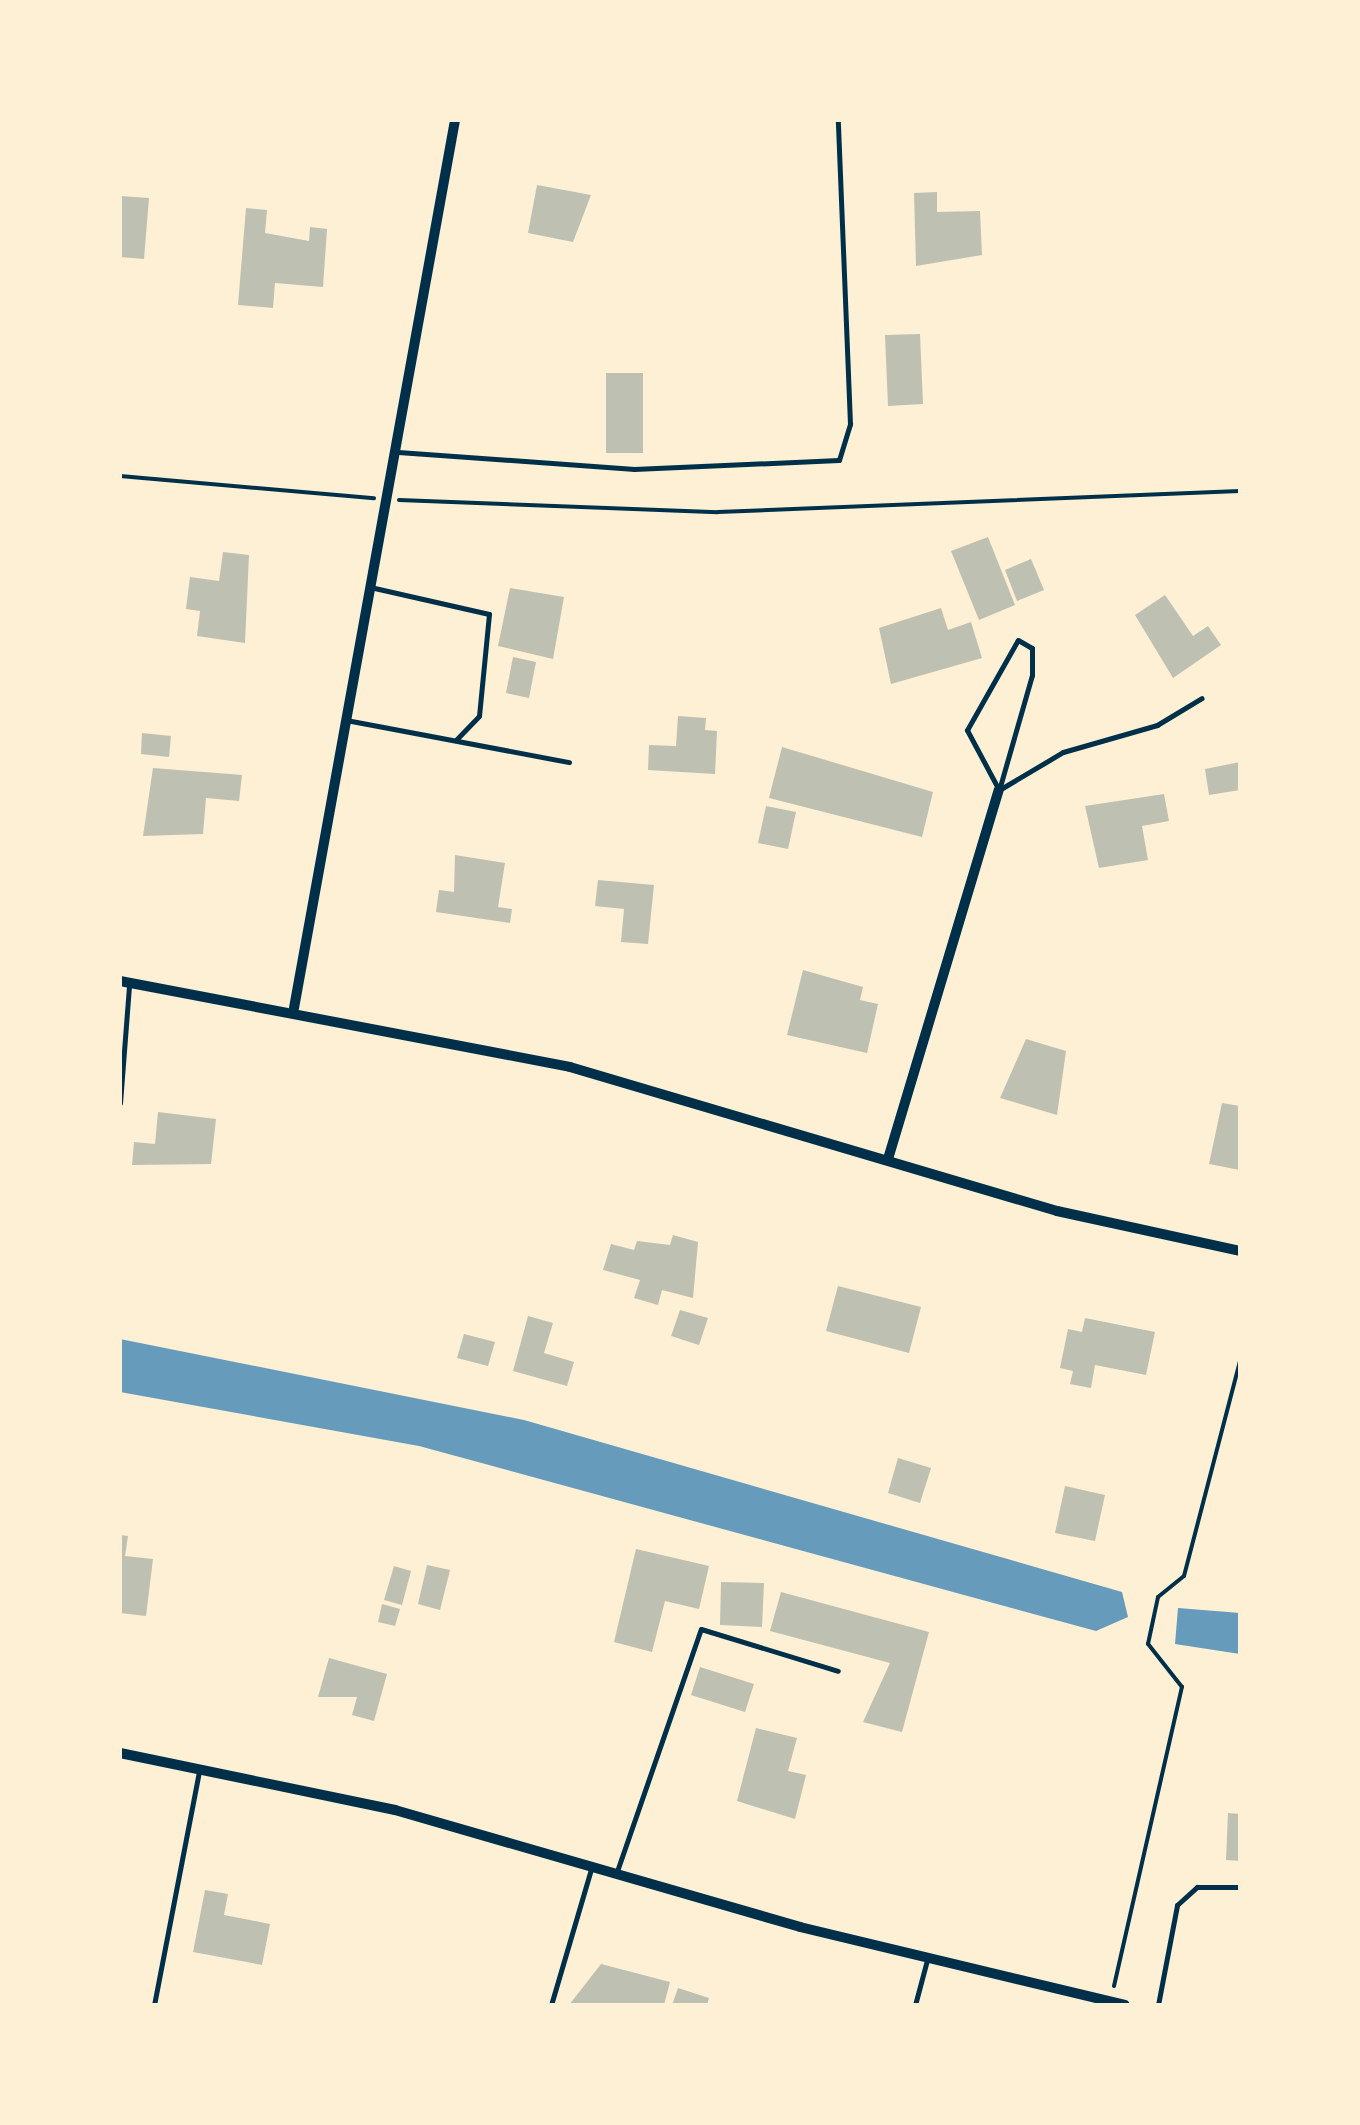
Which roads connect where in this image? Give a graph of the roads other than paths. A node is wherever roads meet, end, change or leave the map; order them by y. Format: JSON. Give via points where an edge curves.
{"nodes":[{"id":1,"x":454,"y":120,"type":"edge"},
{"id":2,"x":838,"y":120,"type":"edge"},
{"id":3,"x":395,"y":452,"type":"junction"},
{"id":4,"x":370,"y":587,"type":"junction"},
{"id":5,"x":1202,"y":698,"type":"dead end"},
{"id":6,"x":346,"y":720,"type":"junction"},
{"id":7,"x":456,"y":740,"type":"junction"},
{"id":8,"x":568,"y":762,"type":"dead end"},
{"id":9,"x":999,"y":790,"type":"junction"},
{"id":10,"x":125,"y":981,"type":"edge"},
{"id":11,"x":294,"y":1008,"type":"junction"},
{"id":12,"x":120,"y":1104,"type":"edge"},
{"id":13,"x":888,"y":1159,"type":"junction"},
{"id":14,"x":1240,"y":1250,"type":"edge"},
{"id":15,"x":838,"y":1671,"type":"dead end"},
{"id":16,"x":120,"y":1753,"type":"edge"},
{"id":17,"x":200,"y":1766,"type":"junction"},
{"id":18,"x":592,"y":1866,"type":"junction"},
{"id":19,"x":616,"y":1874,"type":"junction"},
{"id":20,"x":1240,"y":1887,"type":"edge"},
{"id":21,"x":927,"y":1959,"type":"junction"},
{"id":22,"x":1110,"y":2003,"type":"edge"},
{"id":23,"x":154,"y":2005,"type":"edge"},
{"id":24,"x":551,"y":2005,"type":"edge"},
{"id":25,"x":914,"y":2005,"type":"edge"},
{"id":26,"x":1125,"y":2005,"type":"edge"},
{"id":27,"x":1158,"y":2005,"type":"edge"}],
"edges":[{"from":1,"to":3,"type":"street"},
{"from":2,"to":3,"type":"lane","via":[[850,424],[839,460],[634,469]]},
{"from":3,"to":4,"type":"street"},
{"from":4,"to":6,"type":"street"},
{"from":4,"to":7,"type":"lane","via":[[489,614],[479,716]]},
{"from":5,"to":9,"type":"lane","via":[[1158,725],[1063,752]]},
{"from":6,"to":7,"type":"lane"},
{"from":6,"to":11,"type":"street"},
{"from":7,"to":8,"type":"lane"},
{"from":9,"to":9,"type":"lane","via":[[967,730],[1018,640],[1032,648],[1032,675]]},
{"from":9,"to":13,"type":"street"},
{"from":10,"to":11,"type":"street"},
{"from":10,"to":12,"type":"lane"},
{"from":11,"to":13,"type":"street","via":[[570,1067]]},
{"from":13,"to":14,"type":"street","via":[[1057,1211]]},
{"from":15,"to":19,"type":"lane","via":[[701,1629]]},
{"from":16,"to":17,"type":"street"},
{"from":17,"to":18,"type":"street"},
{"from":17,"to":23,"type":"lane"},
{"from":18,"to":19,"type":"street"},
{"from":18,"to":24,"type":"lane"},
{"from":19,"to":21,"type":"street"},
{"from":20,"to":27,"type":"lane","via":[[1197,1886],[1176,1905]]},
{"from":21,"to":22,"type":"street"},
{"from":21,"to":25,"type":"lane"},
{"from":22,"to":26,"type":"street"}]}
